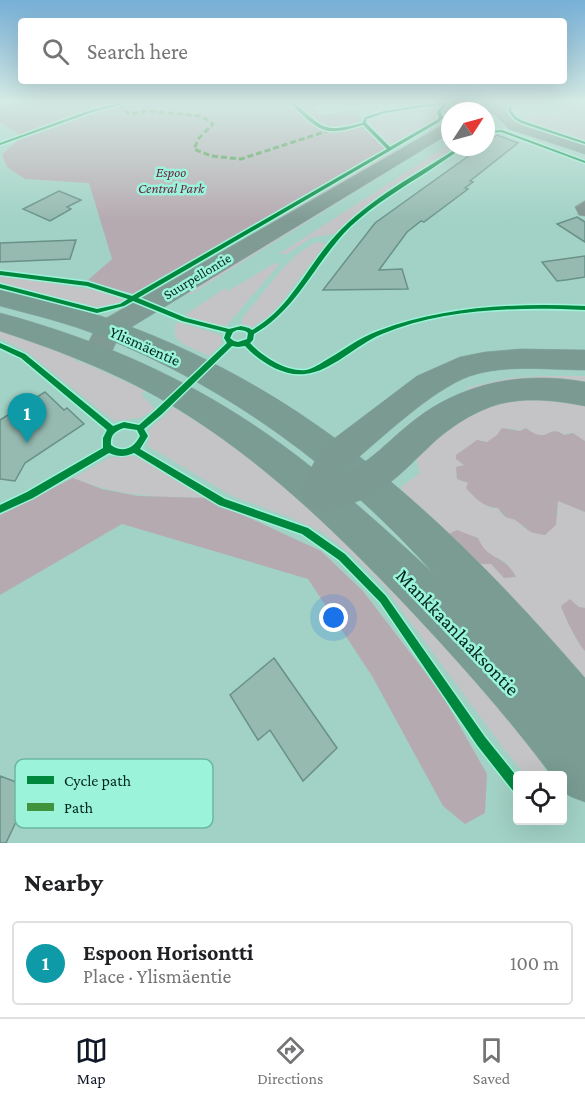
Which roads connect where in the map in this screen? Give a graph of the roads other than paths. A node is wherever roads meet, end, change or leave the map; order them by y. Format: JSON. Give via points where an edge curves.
{"nodes":[{"id":1,"x":429,"y":141,"type":"edge"},
{"id":2,"x":550,"y":141,"type":"edge"},
{"id":3,"x":563,"y":141,"type":"edge"},
{"id":4,"x":441,"y":143,"type":"edge"},
{"id":5,"x":585,"y":149,"type":"edge"},
{"id":6,"x":585,"y":156,"type":"edge"},
{"id":7,"x":585,"y":206,"type":"edge"},
{"id":8,"x":585,"y":211,"type":"edge"},
{"id":9,"x":0,"y":298,"type":"edge"},
{"id":10,"x":0,"y":322,"type":"edge"},
{"id":11,"x":112,"y":341,"type":"junction"},
{"id":12,"x":585,"y":360,"type":"edge"},
{"id":13,"x":585,"y":394,"type":"edge"},
{"id":14,"x":328,"y":477,"type":"junction"},
{"id":15,"x":367,"y":483,"type":"junction"},
{"id":16,"x":585,"y":716,"type":"edge"},
{"id":17,"x":585,"y":776,"type":"edge"}],
"edges":[{"from":1,"to":11,"type":"main road","name":"Suurpellontie"},
{"from":2,"to":6,"type":"main road"},
{"from":3,"to":5,"type":"main road"},
{"from":4,"to":11,"type":"main road","name":"Suurpellontie"},
{"from":7,"to":8,"type":"street"},
{"from":9,"to":11,"type":"main road","name":"Ylismäentie"},
{"from":10,"to":11,"type":"main road","name":"Ylismäentie"},
{"from":11,"to":14,"type":"main road","name":"Ylismäentie","via":[[148,379],[235,430]]},
{"from":11,"to":14,"type":"main road","name":"Ylismäentie","via":[[174,358],[260,406]]},
{"from":12,"to":14,"type":"highway","via":[[521,359],[460,368],[428,384]]},
{"from":13,"to":15,"type":"highway","via":[[547,389],[500,392],[477,398],[452,409],[424,430]]},
{"from":14,"to":15,"type":"main road","name":"Ylismäentie"},
{"from":14,"to":17,"type":"main road","name":"Mankkaanlaaksontie"},
{"from":15,"to":16,"type":"main road","via":[[468,582]]}]}
